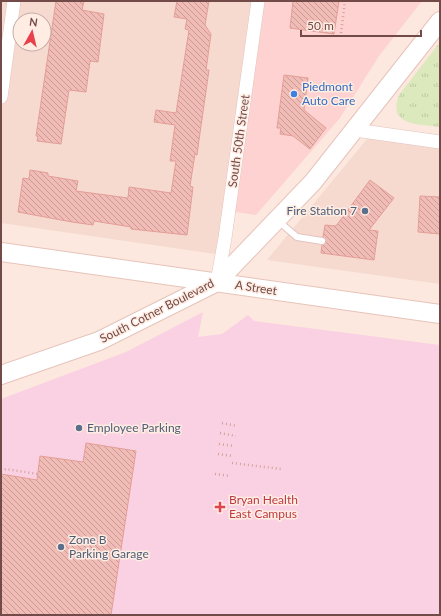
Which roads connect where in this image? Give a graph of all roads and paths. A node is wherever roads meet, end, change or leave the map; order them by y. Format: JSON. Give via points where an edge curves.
{"nodes":[{"id":1,"x":14,"y":1,"type":"edge"},
{"id":2,"x":258,"y":1,"type":"edge"},
{"id":3,"x":345,"y":1,"type":"edge"},
{"id":4,"x":440,"y":21,"type":"edge"},
{"id":5,"x":340,"y":33,"type":"dead end"},
{"id":6,"x":1,"y":97,"type":"edge"},
{"id":7,"x":355,"y":130,"type":"junction"},
{"id":8,"x":440,"y":142,"type":"edge"},
{"id":9,"x":277,"y":220,"type":"junction"},
{"id":10,"x":322,"y":241,"type":"dead end"},
{"id":11,"x":1,"y":252,"type":"edge"},
{"id":12,"x":217,"y":282,"type":"junction"},
{"id":13,"x":440,"y":314,"type":"edge"},
{"id":14,"x":1,"y":375,"type":"edge"},
{"id":15,"x":222,"y":424,"type":"dead end"},
{"id":16,"x":237,"y":426,"type":"dead end"},
{"id":17,"x":220,"y":434,"type":"dead end"},
{"id":18,"x":236,"y":436,"type":"dead end"},
{"id":19,"x":219,"y":444,"type":"dead end"},
{"id":20,"x":234,"y":446,"type":"dead end"},
{"id":21,"x":218,"y":454,"type":"dead end"},
{"id":22,"x":233,"y":456,"type":"dead end"},
{"id":23,"x":232,"y":463,"type":"dead end"},
{"id":24,"x":282,"y":469,"type":"dead end"},
{"id":25,"x":1,"y":471,"type":"edge"},
{"id":26,"x":38,"y":474,"type":"dead end"},
{"id":27,"x":215,"y":474,"type":"dead end"},
{"id":28,"x":230,"y":476,"type":"dead end"}],
"edges":[{"from":1,"to":6,"type":"street"},
{"from":2,"to":12,"type":"street","name":"South 50th Street"},
{"from":3,"to":5,"type":"path"},
{"from":4,"to":7,"type":"main road","name":"South Cotner Boulevard"},
{"from":7,"to":8,"type":"street"},
{"from":7,"to":9,"type":"main road","name":"South Cotner Boulevard","via":[[313,182]]},
{"from":9,"to":10,"type":"lane","via":[[297,237]]},
{"from":9,"to":12,"type":"main road","name":"South Cotner Boulevard"},
{"from":11,"to":12,"type":"main road","name":"A Street"},
{"from":12,"to":13,"type":"main road","name":"A Street"},
{"from":12,"to":14,"type":"main road","name":"South Cotner Boulevard","via":[[99,341]]},
{"from":15,"to":16,"type":"path"},
{"from":17,"to":18,"type":"path"},
{"from":19,"to":20,"type":"path"},
{"from":21,"to":22,"type":"path"},
{"from":23,"to":24,"type":"path"},
{"from":25,"to":26,"type":"path","via":[[6,469]]},
{"from":27,"to":28,"type":"path"}]}
